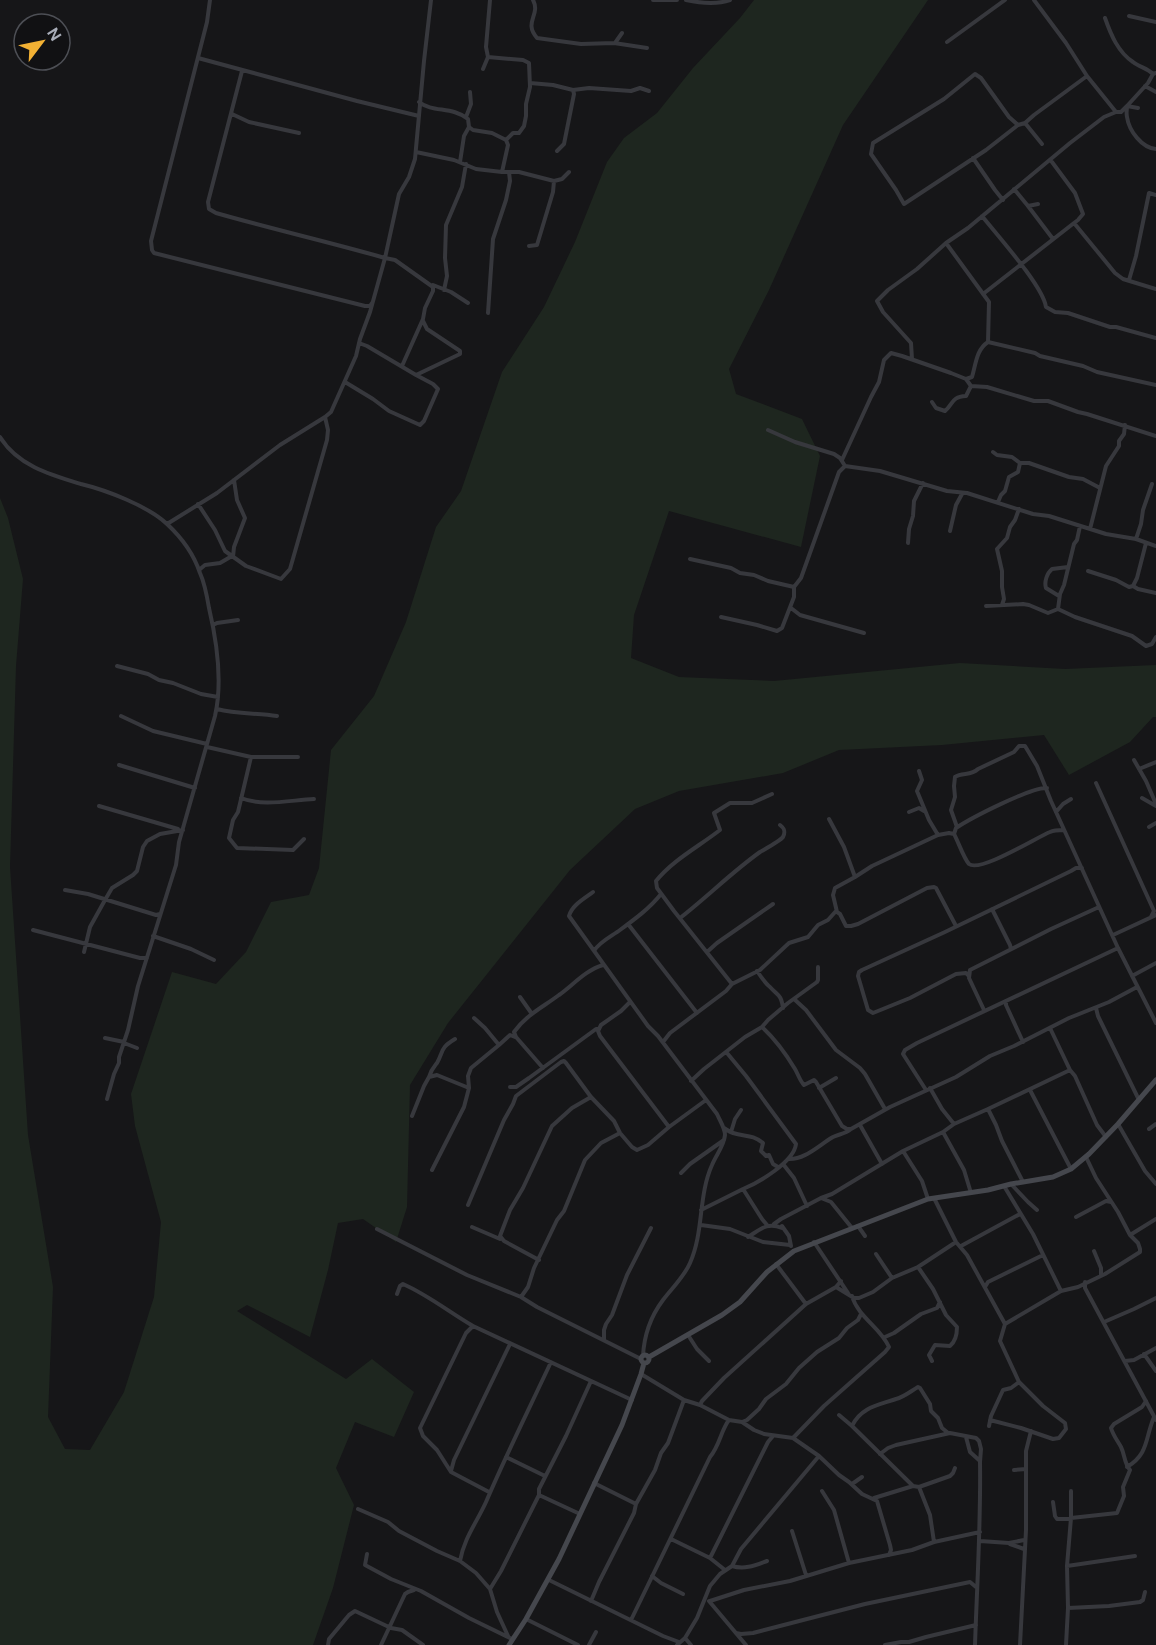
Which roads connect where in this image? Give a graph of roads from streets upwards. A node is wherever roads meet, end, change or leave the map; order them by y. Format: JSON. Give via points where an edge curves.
{"nodes":[{"id":1,"x":210,"y":0,"type":"edge"},
{"id":2,"x":431,"y":0,"type":"edge"},
{"id":3,"x":490,"y":0,"type":"edge"},
{"id":4,"x":533,"y":0,"type":"edge"},
{"id":5,"x":654,"y":0,"type":"edge"},
{"id":6,"x":677,"y":0,"type":"edge"},
{"id":7,"x":686,"y":0,"type":"edge"},
{"id":8,"x":730,"y":0,"type":"edge"},
{"id":9,"x":1005,"y":0,"type":"edge"},
{"id":10,"x":1034,"y":0,"type":"edge"},
{"id":11,"x":1129,"y":16,"type":"dead end"},
{"id":12,"x":1105,"y":18,"type":"dead end"},
{"id":13,"x":1156,"y":22,"type":"edge"},
{"id":14,"x":622,"y":33,"type":"dead end"},
{"id":15,"x":947,"y":42,"type":"dead end"},
{"id":16,"x":614,"y":43,"type":"junction"},
{"id":17,"x":647,"y":48,"type":"dead end"},
{"id":18,"x":489,"y":57,"type":"junction"},
{"id":19,"x":198,"y":58,"type":"junction"},
{"id":20,"x":483,"y":69,"type":"dead end"},
{"id":21,"x":242,"y":71,"type":"junction"},
{"id":22,"x":1154,"y":74,"type":"edge"},
{"id":23,"x":1088,"y":76,"type":"junction"},
{"id":24,"x":530,"y":83,"type":"junction"},
{"id":25,"x":1145,"y":86,"type":"junction"},
{"id":26,"x":573,"y":90,"type":"junction"},
{"id":27,"x":649,"y":91,"type":"dead end"},
{"id":28,"x":470,"y":92,"type":"dead end"},
{"id":29,"x":1156,"y":92,"type":"edge"},
{"id":30,"x":419,"y":102,"type":"junction"},
{"id":31,"x":1127,"y":106,"type":"junction"},
{"id":32,"x":1138,"y":108,"type":"dead end"},
{"id":33,"x":1118,"y":112,"type":"junction"},
{"id":34,"x":232,"y":114,"type":"junction"},
{"id":35,"x":419,"y":116,"type":"junction"},
{"id":36,"x":466,"y":117,"type":"junction"},
{"id":37,"x":1127,"y":117,"type":"junction"},
{"id":38,"x":1024,"y":123,"type":"junction"},
{"id":39,"x":1018,"y":125,"type":"junction"},
{"id":40,"x":470,"y":127,"type":"junction"},
{"id":41,"x":299,"y":133,"type":"dead end"},
{"id":42,"x":506,"y":140,"type":"junction"},
{"id":43,"x":1042,"y":144,"type":"dead end"},
{"id":44,"x":1156,"y":149,"type":"edge"},
{"id":45,"x":557,"y":151,"type":"dead end"},
{"id":46,"x":416,"y":152,"type":"junction"},
{"id":47,"x":973,"y":158,"type":"junction"},
{"id":48,"x":460,"y":162,"type":"junction"},
{"id":49,"x":1052,"y":162,"type":"dead end"},
{"id":50,"x":466,"y":164,"type":"junction"},
{"id":51,"x":1031,"y":169,"type":"dead end"},
{"id":52,"x":502,"y":172,"type":"junction"},
{"id":53,"x":509,"y":172,"type":"junction"},
{"id":54,"x":569,"y":172,"type":"dead end"},
{"id":55,"x":1030,"y":177,"type":"junction"},
{"id":56,"x":554,"y":181,"type":"junction"},
{"id":57,"x":1014,"y":189,"type":"junction"},
{"id":58,"x":1156,"y":195,"type":"edge"},
{"id":59,"x":1003,"y":200,"type":"junction"},
{"id":60,"x":1038,"y":204,"type":"dead end"},
{"id":61,"x":1028,"y":206,"type":"junction"},
{"id":62,"x":982,"y":216,"type":"junction"},
{"id":63,"x":1074,"y":223,"type":"junction"},
{"id":64,"x":1053,"y":239,"type":"junction"},
{"id":65,"x":946,"y":243,"type":"junction"},
{"id":66,"x":529,"y":246,"type":"dead end"},
{"id":67,"x":385,"y":258,"type":"junction"},
{"id":68,"x":1021,"y":265,"type":"junction"},
{"id":69,"x":1129,"y":280,"type":"junction"},
{"id":70,"x":432,"y":285,"type":"junction"},
{"id":71,"x":1156,"y":289,"type":"edge"},
{"id":72,"x":444,"y":290,"type":"junction"},
{"id":73,"x":984,"y":294,"type":"junction"},
{"id":74,"x":373,"y":302,"type":"junction"},
{"id":75,"x":468,"y":303,"type":"dead end"},
{"id":76,"x":365,"y":306,"type":"junction"},
{"id":77,"x":370,"y":312,"type":"junction"},
{"id":78,"x":488,"y":313,"type":"dead end"},
{"id":79,"x":423,"y":321,"type":"junction"},
{"id":80,"x":1156,"y":338,"type":"edge"},
{"id":81,"x":988,"y":342,"type":"junction"},
{"id":82,"x":359,"y":343,"type":"junction"},
{"id":83,"x":912,"y":359,"type":"junction"},
{"id":84,"x":402,"y":366,"type":"junction"},
{"id":85,"x":416,"y":375,"type":"junction"},
{"id":86,"x":966,"y":379,"type":"junction"},
{"id":87,"x":345,"y":382,"type":"junction"},
{"id":88,"x":1156,"y":384,"type":"edge"},
{"id":89,"x":971,"y":386,"type":"junction"},
{"id":90,"x":932,"y":402,"type":"dead end"},
{"id":91,"x":325,"y":417,"type":"junction"},
{"id":92,"x":1125,"y":425,"type":"junction"},
{"id":93,"x":768,"y":430,"type":"dead end"},
{"id":94,"x":1156,"y":436,"type":"edge"},
{"id":95,"x":0,"y":438,"type":"edge"},
{"id":96,"x":993,"y":452,"type":"dead end"},
{"id":97,"x":842,"y":460,"type":"junction"},
{"id":98,"x":1020,"y":463,"type":"junction"},
{"id":99,"x":845,"y":466,"type":"junction"},
{"id":100,"x":234,"y":480,"type":"junction"},
{"id":101,"x":923,"y":483,"type":"junction"},
{"id":102,"x":1152,"y":484,"type":"dead end"},
{"id":103,"x":1100,"y":488,"type":"junction"},
{"id":104,"x":962,"y":493,"type":"junction"},
{"id":105,"x":998,"y":502,"type":"junction"},
{"id":106,"x":198,"y":504,"type":"junction"},
{"id":107,"x":1019,"y":509,"type":"junction"},
{"id":108,"x":167,"y":524,"type":"junction"},
{"id":109,"x":1080,"y":526,"type":"junction"},
{"id":110,"x":1090,"y":529,"type":"junction"},
{"id":111,"x":950,"y":531,"type":"dead end"},
{"id":112,"x":1136,"y":539,"type":"junction"},
{"id":113,"x":908,"y":543,"type":"dead end"},
{"id":114,"x":1146,"y":543,"type":"junction"},
{"id":115,"x":1156,"y":546,"type":"edge"},
{"id":116,"x":232,"y":557,"type":"junction"},
{"id":117,"x":690,"y":559,"type":"dead end"},
{"id":118,"x":1068,"y":567,"type":"junction"},
{"id":119,"x":199,"y":570,"type":"junction"},
{"id":120,"x":1088,"y":571,"type":"dead end"},
{"id":121,"x":1133,"y":586,"type":"junction"},
{"id":122,"x":794,"y":588,"type":"junction"},
{"id":123,"x":1156,"y":593,"type":"edge"},
{"id":124,"x":1059,"y":596,"type":"junction"},
{"id":125,"x":1002,"y":605,"type":"junction"},
{"id":126,"x":986,"y":606,"type":"dead end"},
{"id":127,"x":790,"y":608,"type":"junction"},
{"id":128,"x":1058,"y":609,"type":"junction"},
{"id":129,"x":721,"y":617,"type":"dead end"},
{"id":130,"x":238,"y":620,"type":"dead end"},
{"id":131,"x":213,"y":625,"type":"junction"},
{"id":132,"x":864,"y":633,"type":"dead end"},
{"id":133,"x":1156,"y":637,"type":"edge"},
{"id":134,"x":117,"y":666,"type":"dead end"},
{"id":135,"x":218,"y":697,"type":"junction"},
{"id":136,"x":217,"y":709,"type":"junction"},
{"id":137,"x":277,"y":716,"type":"dead end"},
{"id":138,"x":121,"y":717,"type":"dead end"},
{"id":139,"x":207,"y":746,"type":"junction"},
{"id":140,"x":251,"y":757,"type":"junction"},
{"id":141,"x":298,"y":757,"type":"dead end"},
{"id":142,"x":1134,"y":760,"type":"dead end"},
{"id":143,"x":1156,"y":762,"type":"edge"},
{"id":144,"x":119,"y":765,"type":"dead end"},
{"id":145,"x":1139,"y":769,"type":"junction"},
{"id":146,"x":919,"y":771,"type":"dead end"},
{"id":147,"x":1096,"y":783,"type":"dead end"},
{"id":148,"x":195,"y":788,"type":"junction"},
{"id":149,"x":1047,"y":788,"type":"junction"},
{"id":150,"x":772,"y":794,"type":"dead end"},
{"id":151,"x":241,"y":798,"type":"junction"},
{"id":152,"x":1142,"y":798,"type":"dead end"},
{"id":153,"x":314,"y":799,"type":"dead end"},
{"id":154,"x":1071,"y":799,"type":"dead end"},
{"id":155,"x":1156,"y":805,"type":"edge"},
{"id":156,"x":99,"y":806,"type":"dead end"},
{"id":157,"x":909,"y":812,"type":"dead end"},
{"id":158,"x":926,"y":812,"type":"junction"},
{"id":159,"x":1056,"y":813,"type":"junction"},
{"id":160,"x":829,"y":819,"type":"dead end"},
{"id":161,"x":1156,"y":823,"type":"edge"},
{"id":162,"x":780,"y":825,"type":"dead end"},
{"id":163,"x":957,"y":827,"type":"junction"},
{"id":164,"x":1149,"y":827,"type":"dead end"},
{"id":165,"x":181,"y":830,"type":"junction"},
{"id":166,"x":1064,"y":830,"type":"junction"},
{"id":167,"x":954,"y":834,"type":"junction"},
{"id":168,"x":938,"y":835,"type":"junction"},
{"id":169,"x":304,"y":839,"type":"dead end"},
{"id":170,"x":1082,"y":868,"type":"junction"},
{"id":171,"x":855,"y":877,"type":"junction"},
{"id":172,"x":65,"y":890,"type":"dead end"},
{"id":173,"x":593,"y":892,"type":"dead end"},
{"id":174,"x":662,"y":894,"type":"junction"},
{"id":175,"x":105,"y":900,"type":"junction"},
{"id":176,"x":773,"y":904,"type":"dead end"},
{"id":177,"x":1100,"y":907,"type":"junction"},
{"id":178,"x":992,"y":909,"type":"junction"},
{"id":179,"x":836,"y":910,"type":"junction"},
{"id":180,"x":158,"y":914,"type":"junction"},
{"id":181,"x":1154,"y":916,"type":"edge"},
{"id":182,"x":680,"y":918,"type":"junction"},
{"id":183,"x":628,"y":924,"type":"junction"},
{"id":184,"x":956,"y":926,"type":"junction"},
{"id":185,"x":33,"y":930,"type":"dead end"},
{"id":186,"x":1113,"y":935,"type":"junction"},
{"id":187,"x":153,"y":936,"type":"junction"},
{"id":188,"x":87,"y":944,"type":"junction"},
{"id":189,"x":1118,"y":948,"type":"junction"},
{"id":190,"x":1011,"y":950,"type":"junction"},
{"id":191,"x":84,"y":952,"type":"dead end"},
{"id":192,"x":594,"y":952,"type":"junction"},
{"id":193,"x":707,"y":952,"type":"junction"},
{"id":194,"x":147,"y":958,"type":"junction"},
{"id":195,"x":214,"y":960,"type":"dead end"},
{"id":196,"x":1156,"y":963,"type":"edge"},
{"id":197,"x":603,"y":965,"type":"junction"},
{"id":198,"x":818,"y":968,"type":"dead end"},
{"id":199,"x":757,"y":971,"type":"junction"},
{"id":200,"x":969,"y":976,"type":"junction"},
{"id":201,"x":1132,"y":976,"type":"junction"},
{"id":202,"x":732,"y":984,"type":"junction"},
{"id":203,"x":1137,"y":987,"type":"junction"},
{"id":204,"x":520,"y":997,"type":"dead end"},
{"id":205,"x":794,"y":999,"type":"junction"},
{"id":206,"x":630,"y":1002,"type":"junction"},
{"id":207,"x":1004,"y":1003,"type":"junction"},
{"id":208,"x":783,"y":1008,"type":"junction"},
{"id":209,"x":1096,"y":1008,"type":"junction"},
{"id":210,"x":984,"y":1010,"type":"junction"},
{"id":211,"x":697,"y":1012,"type":"junction"},
{"id":212,"x":532,"y":1014,"type":"junction"},
{"id":213,"x":1154,"y":1015,"type":"edge"},
{"id":214,"x":474,"y":1018,"type":"dead end"},
{"id":215,"x":1156,"y":1023,"type":"edge"},
{"id":216,"x":762,"y":1027,"type":"junction"},
{"id":217,"x":1050,"y":1028,"type":"junction"},
{"id":218,"x":599,"y":1029,"type":"junction"},
{"id":219,"x":512,"y":1033,"type":"junction"},
{"id":220,"x":105,"y":1038,"type":"dead end"},
{"id":221,"x":455,"y":1039,"type":"dead end"},
{"id":222,"x":124,"y":1042,"type":"junction"},
{"id":223,"x":663,"y":1042,"type":"junction"},
{"id":224,"x":1023,"y":1042,"type":"junction"},
{"id":225,"x":499,"y":1045,"type":"junction"},
{"id":226,"x":136,"y":1048,"type":"dead end"},
{"id":227,"x":727,"y":1053,"type":"junction"},
{"id":228,"x":543,"y":1068,"type":"junction"},
{"id":229,"x":431,"y":1069,"type":"junction"},
{"id":230,"x":1070,"y":1070,"type":"junction"},
{"id":231,"x":437,"y":1075,"type":"junction"},
{"id":232,"x":429,"y":1077,"type":"junction"},
{"id":233,"x":836,"y":1078,"type":"dead end"},
{"id":234,"x":1156,"y":1080,"type":"edge"},
{"id":235,"x":691,"y":1081,"type":"junction"},
{"id":236,"x":510,"y":1087,"type":"dead end"},
{"id":237,"x":469,"y":1088,"type":"junction"},
{"id":238,"x":819,"y":1088,"type":"junction"},
{"id":239,"x":928,"y":1089,"type":"junction"},
{"id":240,"x":1030,"y":1089,"type":"junction"},
{"id":241,"x":591,"y":1097,"type":"junction"},
{"id":242,"x":107,"y":1099,"type":"dead end"},
{"id":243,"x":706,"y":1100,"type":"junction"},
{"id":244,"x":1139,"y":1100,"type":"junction"},
{"id":245,"x":885,"y":1109,"type":"junction"},
{"id":246,"x":988,"y":1109,"type":"junction"},
{"id":247,"x":741,"y":1110,"type":"dead end"},
{"id":248,"x":412,"y":1116,"type":"dead end"},
{"id":249,"x":954,"y":1124,"type":"junction"},
{"id":250,"x":1156,"y":1124,"type":"edge"},
{"id":251,"x":860,"y":1125,"type":"junction"},
{"id":252,"x":1118,"y":1125,"type":"junction"},
{"id":253,"x":669,"y":1127,"type":"junction"},
{"id":254,"x":724,"y":1128,"type":"junction"},
{"id":255,"x":851,"y":1129,"type":"junction"},
{"id":256,"x":1149,"y":1129,"type":"dead end"},
{"id":257,"x":943,"y":1132,"type":"junction"},
{"id":258,"x":620,"y":1133,"type":"junction"},
{"id":259,"x":732,"y":1133,"type":"junction"},
{"id":260,"x":1106,"y":1137,"type":"junction"},
{"id":261,"x":725,"y":1138,"type":"junction"},
{"id":262,"x":712,"y":1148,"type":"junction"},
{"id":263,"x":903,"y":1151,"type":"junction"},
{"id":264,"x":717,"y":1155,"type":"junction"},
{"id":265,"x":1086,"y":1157,"type":"junction"},
{"id":266,"x":788,"y":1159,"type":"junction"},
{"id":267,"x":882,"y":1164,"type":"junction"},
{"id":268,"x":781,"y":1166,"type":"junction"},
{"id":269,"x":1071,"y":1169,"type":"junction"},
{"id":270,"x":432,"y":1170,"type":"dead end"},
{"id":271,"x":681,"y":1173,"type":"dead end"},
{"id":272,"x":1154,"y":1176,"type":"edge"},
{"id":273,"x":1023,"y":1182,"type":"junction"},
{"id":274,"x":1156,"y":1184,"type":"edge"},
{"id":275,"x":1008,"y":1185,"type":"junction"},
{"id":276,"x":743,"y":1189,"type":"junction"},
{"id":277,"x":970,"y":1193,"type":"junction"},
{"id":278,"x":832,"y":1194,"type":"junction"},
{"id":279,"x":821,"y":1198,"type":"junction"},
{"id":280,"x":931,"y":1198,"type":"junction"},
{"id":281,"x":831,"y":1202,"type":"junction"},
{"id":282,"x":1109,"y":1202,"type":"junction"},
{"id":283,"x":468,"y":1204,"type":"dead end"},
{"id":284,"x":807,"y":1206,"type":"junction"},
{"id":285,"x":701,"y":1210,"type":"junction"},
{"id":286,"x":1037,"y":1210,"type":"dead end"},
{"id":287,"x":1020,"y":1214,"type":"junction"},
{"id":288,"x":1076,"y":1217,"type":"dead end"},
{"id":289,"x":781,"y":1219,"type":"junction"},
{"id":290,"x":1156,"y":1219,"type":"edge"},
{"id":291,"x":774,"y":1224,"type":"junction"},
{"id":292,"x":701,"y":1225,"type":"junction"},
{"id":293,"x":767,"y":1225,"type":"junction"},
{"id":294,"x":472,"y":1227,"type":"dead end"},
{"id":295,"x":855,"y":1227,"type":"junction"},
{"id":296,"x":651,"y":1228,"type":"dead end"},
{"id":297,"x":782,"y":1228,"type":"junction"},
{"id":298,"x":377,"y":1229,"type":"dead end"},
{"id":299,"x":1130,"y":1235,"type":"junction"},
{"id":300,"x":748,"y":1236,"type":"junction"},
{"id":301,"x":865,"y":1236,"type":"dead end"},
{"id":302,"x":501,"y":1239,"type":"junction"},
{"id":303,"x":813,"y":1242,"type":"junction"},
{"id":304,"x":956,"y":1242,"type":"junction"},
{"id":305,"x":961,"y":1246,"type":"junction"},
{"id":306,"x":792,"y":1248,"type":"junction"},
{"id":307,"x":1094,"y":1251,"type":"dead end"},
{"id":308,"x":876,"y":1254,"type":"dead end"},
{"id":309,"x":1043,"y":1255,"type":"junction"},
{"id":310,"x":538,"y":1260,"type":"junction"},
{"id":311,"x":776,"y":1264,"type":"junction"},
{"id":312,"x":918,"y":1267,"type":"junction"},
{"id":313,"x":1103,"y":1273,"type":"junction"},
{"id":314,"x":892,"y":1278,"type":"junction"},
{"id":315,"x":841,"y":1281,"type":"junction"},
{"id":316,"x":981,"y":1281,"type":"junction"},
{"id":317,"x":988,"y":1282,"type":"junction"},
{"id":318,"x":1085,"y":1285,"type":"junction"},
{"id":319,"x":837,"y":1287,"type":"junction"},
{"id":320,"x":985,"y":1287,"type":"junction"},
{"id":321,"x":1061,"y":1292,"type":"junction"},
{"id":322,"x":397,"y":1294,"type":"dead end"},
{"id":323,"x":850,"y":1295,"type":"junction"},
{"id":324,"x":521,"y":1298,"type":"junction"},
{"id":325,"x":859,"y":1298,"type":"junction"},
{"id":326,"x":1156,"y":1298,"type":"edge"},
{"id":327,"x":940,"y":1302,"type":"junction"},
{"id":328,"x":854,"y":1303,"type":"junction"},
{"id":329,"x":806,"y":1304,"type":"junction"},
{"id":330,"x":862,"y":1314,"type":"junction"},
{"id":331,"x":1104,"y":1322,"type":"junction"},
{"id":332,"x":1005,"y":1324,"type":"junction"},
{"id":333,"x":473,"y":1326,"type":"junction"},
{"id":334,"x":688,"y":1335,"type":"junction"},
{"id":335,"x":885,"y":1337,"type":"junction"},
{"id":336,"x":604,"y":1340,"type":"junction"},
{"id":337,"x":510,"y":1344,"type":"junction"},
{"id":338,"x":1156,"y":1348,"type":"edge"},
{"id":339,"x":1144,"y":1354,"type":"junction"},
{"id":340,"x":644,"y":1359,"type":"junction"},
{"id":341,"x":709,"y":1361,"type":"dead end"},
{"id":342,"x":932,"y":1361,"type":"dead end"},
{"id":343,"x":1125,"y":1361,"type":"junction"},
{"id":344,"x":551,"y":1362,"type":"junction"},
{"id":345,"x":1156,"y":1371,"type":"edge"},
{"id":346,"x":641,"y":1374,"type":"junction"},
{"id":347,"x":591,"y":1381,"type":"junction"},
{"id":348,"x":1019,"y":1382,"type":"junction"},
{"id":349,"x":632,"y":1400,"type":"junction"},
{"id":350,"x":684,"y":1400,"type":"junction"},
{"id":351,"x":1146,"y":1401,"type":"junction"},
{"id":352,"x":700,"y":1406,"type":"junction"},
{"id":353,"x":839,"y":1415,"type":"dead end"},
{"id":354,"x":1156,"y":1419,"type":"edge"},
{"id":355,"x":729,"y":1420,"type":"junction"},
{"id":356,"x":990,"y":1420,"type":"junction"},
{"id":357,"x":742,"y":1422,"type":"junction"},
{"id":358,"x":852,"y":1426,"type":"junction"},
{"id":359,"x":989,"y":1426,"type":"dead end"},
{"id":360,"x":1031,"y":1431,"type":"junction"},
{"id":361,"x":948,"y":1433,"type":"junction"},
{"id":362,"x":773,"y":1436,"type":"junction"},
{"id":363,"x":966,"y":1437,"type":"junction"},
{"id":364,"x":793,"y":1438,"type":"junction"},
{"id":365,"x":880,"y":1455,"type":"junction"},
{"id":366,"x":819,"y":1456,"type":"junction"},
{"id":367,"x":505,"y":1457,"type":"junction"},
{"id":368,"x":980,"y":1462,"type":"junction"},
{"id":369,"x":1127,"y":1467,"type":"junction"},
{"id":370,"x":955,"y":1468,"type":"dead end"},
{"id":371,"x":1026,"y":1469,"type":"junction"},
{"id":372,"x":1014,"y":1470,"type":"dead end"},
{"id":373,"x":451,"y":1472,"type":"junction"},
{"id":374,"x":545,"y":1476,"type":"junction"},
{"id":375,"x":862,"y":1477,"type":"dead end"},
{"id":376,"x":594,"y":1483,"type":"junction"},
{"id":377,"x":852,"y":1484,"type":"junction"},
{"id":378,"x":913,"y":1486,"type":"junction"},
{"id":379,"x":919,"y":1487,"type":"junction"},
{"id":380,"x":822,"y":1491,"type":"dead end"},
{"id":381,"x":1071,"y":1491,"type":"dead end"},
{"id":382,"x":489,"y":1492,"type":"junction"},
{"id":383,"x":540,"y":1495,"type":"junction"},
{"id":384,"x":873,"y":1498,"type":"junction"},
{"id":385,"x":1053,"y":1502,"type":"dead end"},
{"id":386,"x":636,"y":1504,"type":"junction"},
{"id":387,"x":358,"y":1509,"type":"dead end"},
{"id":388,"x":580,"y":1514,"type":"junction"},
{"id":389,"x":1071,"y":1519,"type":"junction"},
{"id":390,"x":792,"y":1531,"type":"dead end"},
{"id":391,"x":980,"y":1532,"type":"junction"},
{"id":392,"x":671,"y":1539,"type":"junction"},
{"id":393,"x":1024,"y":1540,"type":"junction"},
{"id":394,"x":980,"y":1541,"type":"junction"},
{"id":395,"x":934,"y":1542,"type":"junction"},
{"id":396,"x":1010,"y":1543,"type":"junction"},
{"id":397,"x":1024,"y":1550,"type":"junction"},
{"id":398,"x":367,"y":1554,"type":"dead end"},
{"id":399,"x":889,"y":1555,"type":"junction"},
{"id":400,"x":1135,"y":1556,"type":"dead end"},
{"id":401,"x":710,"y":1558,"type":"junction"},
{"id":402,"x":460,"y":1561,"type":"junction"},
{"id":403,"x":767,"y":1561,"type":"dead end"},
{"id":404,"x":849,"y":1563,"type":"junction"},
{"id":405,"x":732,"y":1566,"type":"junction"},
{"id":406,"x":1068,"y":1566,"type":"junction"},
{"id":407,"x":725,"y":1570,"type":"junction"},
{"id":408,"x":807,"y":1575,"type":"junction"},
{"id":409,"x":652,"y":1576,"type":"junction"},
{"id":410,"x":549,"y":1580,"type":"junction"},
{"id":411,"x":976,"y":1587,"type":"junction"},
{"id":412,"x":490,"y":1589,"type":"junction"},
{"id":413,"x":415,"y":1590,"type":"junction"},
{"id":414,"x":1145,"y":1592,"type":"dead end"},
{"id":415,"x":683,"y":1593,"type":"dead end"},
{"id":416,"x":591,"y":1601,"type":"junction"},
{"id":417,"x":708,"y":1601,"type":"junction"},
{"id":418,"x":1068,"y":1608,"type":"junction"},
{"id":419,"x":526,"y":1619,"type":"junction"},
{"id":420,"x":630,"y":1620,"type":"junction"},
{"id":421,"x":976,"y":1625,"type":"junction"},
{"id":422,"x":391,"y":1628,"type":"junction"},
{"id":423,"x":596,"y":1632,"type":"dead end"},
{"id":424,"x":736,"y":1633,"type":"junction"},
{"id":425,"x":663,"y":1636,"type":"junction"},
{"id":426,"x":685,"y":1638,"type":"junction"},
{"id":427,"x":510,"y":1640,"type":"edge"},
{"id":428,"x":665,"y":1644,"type":"edge"},
{"id":429,"x":678,"y":1644,"type":"edge"},
{"id":430,"x":909,"y":1644,"type":"edge"},
{"id":431,"x":328,"y":1645,"type":"edge"},
{"id":432,"x":381,"y":1645,"type":"edge"},
{"id":433,"x":423,"y":1645,"type":"edge"},
{"id":434,"x":578,"y":1645,"type":"edge"},
{"id":435,"x":589,"y":1645,"type":"edge"},
{"id":436,"x":691,"y":1645,"type":"edge"},
{"id":437,"x":746,"y":1645,"type":"edge"},
{"id":438,"x":885,"y":1645,"type":"edge"},
{"id":439,"x":975,"y":1645,"type":"edge"},
{"id":440,"x":1020,"y":1645,"type":"edge"},
{"id":441,"x":1066,"y":1645,"type":"edge"}],
"edges":[{"from":1,"to":19,"type":"street"},
{"from":2,"to":30,"type":"street"},
{"from":3,"to":18,"type":"street","via":[[486,47]]},
{"from":4,"to":16,"type":"street","via":[[536,8],[531,31],[537,38],[581,44]]},
{"from":5,"to":6,"type":"street"},
{"from":7,"to":8,"type":"street"},
{"from":9,"to":15,"type":"street"},
{"from":10,"to":23,"type":"street"},
{"from":11,"to":13,"type":"street"},
{"from":12,"to":22,"type":"street","via":[[1126,57]]},
{"from":14,"to":16,"type":"street"},
{"from":16,"to":17,"type":"street"},
{"from":18,"to":20,"type":"street"},
{"from":18,"to":24,"type":"street","via":[[529,63]]},
{"from":19,"to":21,"type":"street"},
{"from":19,"to":76,"type":"street","via":[[151,241],[154,253]]},
{"from":21,"to":34,"type":"street"},
{"from":21,"to":35,"type":"street"},
{"from":22,"to":25,"type":"street"},
{"from":23,"to":33,"type":"street"},
{"from":23,"to":38,"type":"street"},
{"from":24,"to":26,"type":"street"},
{"from":24,"to":42,"type":"street","via":[[524,126]]},
{"from":25,"to":29,"type":"street"},
{"from":25,"to":31,"type":"street"},
{"from":26,"to":27,"type":"street"},
{"from":26,"to":45,"type":"street","via":[[564,144]]},
{"from":28,"to":36,"type":"street"},
{"from":30,"to":35,"type":"street"},
{"from":30,"to":36,"type":"street"},
{"from":31,"to":32,"type":"street"},
{"from":31,"to":33,"type":"street"},
{"from":31,"to":37,"type":"street"},
{"from":33,"to":37,"type":"street"},
{"from":33,"to":55,"type":"street","via":[[1104,117]]},
{"from":34,"to":41,"type":"street","via":[[249,122]]},
{"from":34,"to":67,"type":"street","via":[[208,202],[211,210]]},
{"from":35,"to":46,"type":"street"},
{"from":36,"to":40,"type":"street"},
{"from":37,"to":44,"type":"street","via":[[1143,145]]},
{"from":38,"to":39,"type":"street"},
{"from":38,"to":43,"type":"street"},
{"from":39,"to":47,"type":"street"},
{"from":39,"to":47,"type":"street","via":[[975,74],[944,99],[873,143],[871,154],[904,204]]},
{"from":40,"to":42,"type":"street"},
{"from":40,"to":48,"type":"street","via":[[464,136]]},
{"from":42,"to":52,"type":"street"},
{"from":46,"to":48,"type":"street"},
{"from":46,"to":67,"type":"street","via":[[399,194]]},
{"from":47,"to":59,"type":"street"},
{"from":48,"to":50,"type":"street"},
{"from":49,"to":63,"type":"street","via":[[1075,193],[1083,214]]},
{"from":50,"to":52,"type":"street"},
{"from":50,"to":72,"type":"street","via":[[462,187],[446,225]]},
{"from":51,"to":55,"type":"street"},
{"from":52,"to":53,"type":"street"},
{"from":53,"to":56,"type":"street"},
{"from":53,"to":78,"type":"street","via":[[506,200],[493,234]]},
{"from":54,"to":56,"type":"street"},
{"from":55,"to":57,"type":"street"},
{"from":56,"to":66,"type":"street","via":[[537,246]]},
{"from":57,"to":59,"type":"street"},
{"from":57,"to":61,"type":"street"},
{"from":58,"to":69,"type":"street","via":[[1149,193]]},
{"from":59,"to":62,"type":"street"},
{"from":60,"to":61,"type":"street"},
{"from":61,"to":64,"type":"street"},
{"from":62,"to":65,"type":"street"},
{"from":62,"to":68,"type":"street"},
{"from":63,"to":64,"type":"street"},
{"from":63,"to":69,"type":"street","via":[[1115,273]]},
{"from":64,"to":68,"type":"street"},
{"from":65,"to":73,"type":"street"},
{"from":65,"to":83,"type":"street","via":[[877,301],[911,343]]},
{"from":67,"to":70,"type":"street","via":[[395,260]]},
{"from":67,"to":74,"type":"street"},
{"from":68,"to":73,"type":"street"},
{"from":68,"to":80,"type":"street","via":[[1046,307],[1055,312]]},
{"from":69,"to":71,"type":"street"},
{"from":70,"to":72,"type":"street"},
{"from":70,"to":79,"type":"street"},
{"from":72,"to":75,"type":"street"},
{"from":73,"to":81,"type":"street","via":[[990,305]]},
{"from":74,"to":76,"type":"street"},
{"from":74,"to":77,"type":"street"},
{"from":76,"to":77,"type":"street"},
{"from":77,"to":82,"type":"street"},
{"from":79,"to":84,"type":"street"},
{"from":79,"to":85,"type":"street","via":[[427,329],[460,354]]},
{"from":81,"to":86,"type":"street","via":[[976,359],[972,376]]},
{"from":81,"to":88,"type":"street"},
{"from":82,"to":84,"type":"street"},
{"from":82,"to":87,"type":"street"},
{"from":83,"to":86,"type":"street"},
{"from":83,"to":97,"type":"street","via":[[891,353],[887,356]]},
{"from":84,"to":85,"type":"street"},
{"from":85,"to":87,"type":"street","via":[[438,389],[420,425],[389,411]]},
{"from":86,"to":89,"type":"street"},
{"from":87,"to":91,"type":"street"},
{"from":89,"to":90,"type":"street","via":[[966,396],[954,399],[945,411]]},
{"from":89,"to":92,"type":"street","via":[[1048,401]]},
{"from":91,"to":100,"type":"street"},
{"from":91,"to":116,"type":"street","via":[[327,440],[288,572],[281,579]]},
{"from":92,"to":94,"type":"street"},
{"from":92,"to":103,"type":"street"},
{"from":93,"to":97,"type":"street"},
{"from":95,"to":108,"type":"street","via":[[39,470],[103,490]]},
{"from":96,"to":98,"type":"street"},
{"from":97,"to":99,"type":"street"},
{"from":98,"to":103,"type":"street","via":[[1083,479]]},
{"from":98,"to":105,"type":"street"},
{"from":99,"to":101,"type":"street"},
{"from":99,"to":122,"type":"street","via":[[839,472]]},
{"from":100,"to":106,"type":"street"},
{"from":100,"to":116,"type":"street","via":[[245,518]]},
{"from":101,"to":104,"type":"street"},
{"from":101,"to":113,"type":"street","via":[[914,501]]},
{"from":102,"to":112,"type":"street"},
{"from":103,"to":110,"type":"street"},
{"from":104,"to":105,"type":"street"},
{"from":104,"to":111,"type":"street"},
{"from":105,"to":107,"type":"street"},
{"from":106,"to":108,"type":"street"},
{"from":106,"to":116,"type":"street","via":[[222,547]]},
{"from":107,"to":109,"type":"street"},
{"from":107,"to":125,"type":"street","via":[[1007,538],[997,549],[1002,571]]},
{"from":108,"to":119,"type":"street"},
{"from":109,"to":110,"type":"street"},
{"from":109,"to":118,"type":"street"},
{"from":110,"to":112,"type":"street"},
{"from":112,"to":114,"type":"street"},
{"from":114,"to":115,"type":"street"},
{"from":114,"to":121,"type":"street"},
{"from":116,"to":119,"type":"street"},
{"from":117,"to":122,"type":"street"},
{"from":118,"to":124,"type":"street"},
{"from":118,"to":124,"type":"street","via":[[1052,569],[1045,582],[1046,588]]},
{"from":119,"to":131,"type":"street"},
{"from":120,"to":121,"type":"street"},
{"from":121,"to":123,"type":"street"},
{"from":122,"to":127,"type":"street"},
{"from":124,"to":128,"type":"street"},
{"from":125,"to":126,"type":"street"},
{"from":125,"to":128,"type":"street","via":[[1029,605],[1048,613]]},
{"from":127,"to":129,"type":"street","via":[[777,631]]},
{"from":127,"to":132,"type":"street","via":[[800,615]]},
{"from":128,"to":133,"type":"street","via":[[1132,636],[1146,646]]},
{"from":130,"to":131,"type":"street"},
{"from":131,"to":135,"type":"street"},
{"from":134,"to":135,"type":"street"},
{"from":135,"to":136,"type":"street"},
{"from":136,"to":137,"type":"street"},
{"from":136,"to":139,"type":"street"},
{"from":138,"to":139,"type":"street","via":[[153,731]]},
{"from":139,"to":140,"type":"street"},
{"from":139,"to":148,"type":"street"},
{"from":140,"to":141,"type":"street"},
{"from":140,"to":151,"type":"street"},
{"from":142,"to":145,"type":"street"},
{"from":143,"to":145,"type":"street"},
{"from":144,"to":148,"type":"street"},
{"from":145,"to":155,"type":"street"},
{"from":146,"to":158,"type":"street","via":[[922,780],[915,790]]},
{"from":147,"to":181,"type":"street"},
{"from":148,"to":165,"type":"street"},
{"from":149,"to":159,"type":"street"},
{"from":149,"to":163,"type":"street","via":[[1017,797]]},
{"from":149,"to":163,"type":"street","via":[[1027,747],[1019,746],[973,772],[955,777],[951,810]]},
{"from":150,"to":174,"type":"street","via":[[752,803],[730,803],[714,813],[720,830],[658,878],[656,885]]},
{"from":151,"to":153,"type":"street","via":[[262,802]]},
{"from":151,"to":169,"type":"street","via":[[229,838],[237,848],[292,850]]},
{"from":152,"to":155,"type":"street"},
{"from":154,"to":159,"type":"street"},
{"from":156,"to":165,"type":"street"},
{"from":157,"to":158,"type":"street","via":[[919,808]]},
{"from":158,"to":168,"type":"street"},
{"from":159,"to":166,"type":"street"},
{"from":160,"to":171,"type":"street"},
{"from":161,"to":164,"type":"street"},
{"from":162,"to":182,"type":"street","via":[[784,831],[780,840]]},
{"from":163,"to":167,"type":"street"},
{"from":165,"to":175,"type":"street","via":[[147,841],[137,871],[112,888]]},
{"from":165,"to":180,"type":"street","via":[[176,865]]},
{"from":166,"to":167,"type":"street","via":[[1051,831],[975,866],[967,863]]},
{"from":166,"to":170,"type":"street"},
{"from":167,"to":168,"type":"street"},
{"from":168,"to":171,"type":"street"},
{"from":170,"to":177,"type":"street"},
{"from":170,"to":178,"type":"street"},
{"from":171,"to":179,"type":"street","via":[[833,889]]},
{"from":172,"to":175,"type":"street"},
{"from":173,"to":192,"type":"street","via":[[569,916]]},
{"from":174,"to":182,"type":"street"},
{"from":174,"to":183,"type":"street"},
{"from":175,"to":180,"type":"street"},
{"from":175,"to":188,"type":"street","via":[[90,927]]},
{"from":176,"to":193,"type":"street"},
{"from":177,"to":186,"type":"street"},
{"from":177,"to":190,"type":"street"},
{"from":178,"to":184,"type":"street"},
{"from":178,"to":190,"type":"street"},
{"from":179,"to":184,"type":"street","via":[[846,926],[854,926],[934,887]]},
{"from":179,"to":199,"type":"street","via":[[808,937],[789,943]]},
{"from":180,"to":187,"type":"street"},
{"from":181,"to":186,"type":"street"},
{"from":182,"to":193,"type":"street"},
{"from":183,"to":192,"type":"street"},
{"from":183,"to":211,"type":"street"},
{"from":184,"to":200,"type":"street","via":[[862,970],[859,982],[867,1010],[873,1013],[956,975]]},
{"from":185,"to":188,"type":"street"},
{"from":186,"to":189,"type":"street"},
{"from":187,"to":194,"type":"street"},
{"from":187,"to":195,"type":"street"},
{"from":188,"to":191,"type":"street"},
{"from":188,"to":194,"type":"street"},
{"from":189,"to":201,"type":"street"},
{"from":189,"to":207,"type":"street"},
{"from":190,"to":200,"type":"street","via":[[970,969]]},
{"from":192,"to":197,"type":"street"},
{"from":193,"to":202,"type":"street"},
{"from":194,"to":222,"type":"street"},
{"from":196,"to":201,"type":"street"},
{"from":197,"to":206,"type":"street"},
{"from":197,"to":212,"type":"street"},
{"from":198,"to":205,"type":"street","via":[[818,981]]},
{"from":199,"to":202,"type":"street"},
{"from":199,"to":208,"type":"street","via":[[780,995]]},
{"from":200,"to":210,"type":"street"},
{"from":201,"to":203,"type":"street"},
{"from":202,"to":211,"type":"street"},
{"from":203,"to":209,"type":"street"},
{"from":203,"to":213,"type":"street"},
{"from":204,"to":212,"type":"street"},
{"from":205,"to":208,"type":"street"},
{"from":205,"to":245,"type":"street","via":[[836,1050],[865,1074]]},
{"from":206,"to":218,"type":"street"},
{"from":206,"to":223,"type":"street"},
{"from":207,"to":210,"type":"street"},
{"from":207,"to":224,"type":"street"},
{"from":208,"to":216,"type":"street"},
{"from":209,"to":217,"type":"street"},
{"from":209,"to":244,"type":"street"},
{"from":210,"to":239,"type":"street","via":[[903,1052]]},
{"from":211,"to":223,"type":"street"},
{"from":212,"to":219,"type":"street"},
{"from":213,"to":215,"type":"street"},
{"from":214,"to":225,"type":"street"},
{"from":216,"to":227,"type":"street"},
{"from":216,"to":238,"type":"street","via":[[785,1054],[801,1083],[814,1080]]},
{"from":217,"to":224,"type":"street"},
{"from":217,"to":230,"type":"street"},
{"from":218,"to":228,"type":"street"},
{"from":218,"to":253,"type":"street","via":[[600,1036]]},
{"from":219,"to":225,"type":"street"},
{"from":219,"to":228,"type":"street"},
{"from":220,"to":222,"type":"street"},
{"from":221,"to":229,"type":"street","via":[[447,1044]]},
{"from":222,"to":226,"type":"street"},
{"from":222,"to":242,"type":"street"},
{"from":223,"to":235,"type":"street"},
{"from":224,"to":239,"type":"street"},
{"from":225,"to":237,"type":"street","via":[[471,1068]]},
{"from":227,"to":235,"type":"street"},
{"from":227,"to":266,"type":"street","via":[[795,1142],[795,1150]]},
{"from":228,"to":236,"type":"street"},
{"from":229,"to":231,"type":"street"},
{"from":229,"to":232,"type":"street"},
{"from":230,"to":240,"type":"street"},
{"from":230,"to":260,"type":"street"},
{"from":231,"to":232,"type":"street"},
{"from":231,"to":237,"type":"street"},
{"from":232,"to":248,"type":"street"},
{"from":233,"to":238,"type":"street"},
{"from":234,"to":244,"type":"street"},
{"from":235,"to":243,"type":"street"},
{"from":237,"to":270,"type":"street","via":[[464,1107]]},
{"from":238,"to":255,"type":"street","via":[[843,1126]]},
{"from":239,"to":245,"type":"street"},
{"from":239,"to":249,"type":"street"},
{"from":240,"to":246,"type":"street"},
{"from":240,"to":269,"type":"street"},
{"from":241,"to":258,"type":"street"},
{"from":241,"to":283,"type":"street","via":[[564,1061],[516,1096]]},
{"from":241,"to":302,"type":"street","via":[[552,1126],[510,1210]]},
{"from":243,"to":253,"type":"street"},
{"from":243,"to":254,"type":"street"},
{"from":244,"to":252,"type":"street"},
{"from":245,"to":251,"type":"street"},
{"from":246,"to":249,"type":"street"},
{"from":246,"to":273,"type":"street"},
{"from":247,"to":259,"type":"street"},
{"from":249,"to":257,"type":"street"},
{"from":250,"to":256,"type":"street"},
{"from":251,"to":255,"type":"street"},
{"from":251,"to":267,"type":"street"},
{"from":252,"to":260,"type":"street"},
{"from":252,"to":272,"type":"street","via":[[1145,1171]]},
{"from":253,"to":258,"type":"street","via":[[637,1150]]},
{"from":254,"to":259,"type":"street"},
{"from":254,"to":261,"type":"street"},
{"from":255,"to":266,"type":"street","via":[[800,1157]]},
{"from":257,"to":263,"type":"street"},
{"from":257,"to":277,"type":"street","via":[[964,1170]]},
{"from":258,"to":310,"type":"street","via":[[601,1143],[585,1160]]},
{"from":259,"to":261,"type":"street"},
{"from":259,"to":268,"type":"street","via":[[763,1143],[761,1151],[769,1155],[773,1164]]},
{"from":260,"to":265,"type":"street"},
{"from":261,"to":262,"type":"street"},
{"from":261,"to":264,"type":"street"},
{"from":262,"to":264,"type":"street"},
{"from":262,"to":271,"type":"street"},
{"from":263,"to":267,"type":"street"},
{"from":263,"to":280,"type":"street"},
{"from":264,"to":285,"type":"street"},
{"from":265,"to":269,"type":"street"},
{"from":265,"to":282,"type":"street"},
{"from":266,"to":268,"type":"street"},
{"from":267,"to":278,"type":"street"},
{"from":268,"to":276,"type":"street"},
{"from":268,"to":284,"type":"street","via":[[794,1178]]},
{"from":269,"to":273,"type":"street","via":[[1053,1177]]},
{"from":272,"to":274,"type":"street"},
{"from":273,"to":275,"type":"street"},
{"from":275,"to":277,"type":"street"},
{"from":275,"to":286,"type":"street"},
{"from":275,"to":287,"type":"street"},
{"from":276,"to":285,"type":"street"},
{"from":276,"to":293,"type":"street"},
{"from":277,"to":280,"type":"street"},
{"from":278,"to":279,"type":"street"},
{"from":278,"to":281,"type":"street"},
{"from":279,"to":281,"type":"street"},
{"from":279,"to":284,"type":"street"},
{"from":280,"to":295,"type":"street"},
{"from":280,"to":304,"type":"street"},
{"from":281,"to":295,"type":"street"},
{"from":282,"to":288,"type":"street"},
{"from":282,"to":299,"type":"street"},
{"from":284,"to":289,"type":"street"},
{"from":285,"to":292,"type":"street"},
{"from":287,"to":305,"type":"street"},
{"from":287,"to":309,"type":"street"},
{"from":289,"to":291,"type":"street"},
{"from":289,"to":297,"type":"street"},
{"from":290,"to":299,"type":"street"},
{"from":291,"to":293,"type":"street"},
{"from":291,"to":297,"type":"street"},
{"from":292,"to":300,"type":"street"},
{"from":292,"to":340,"type":"street","via":[[690,1265],[663,1300],[647,1330]]},
{"from":293,"to":300,"type":"street"},
{"from":294,"to":302,"type":"street"},
{"from":295,"to":301,"type":"street"},
{"from":295,"to":303,"type":"street"},
{"from":296,"to":336,"type":"street","via":[[606,1324]]},
{"from":297,"to":306,"type":"street"},
{"from":298,"to":324,"type":"street"},
{"from":299,"to":313,"type":"street","via":[[1140,1252]]},
{"from":300,"to":306,"type":"street"},
{"from":302,"to":310,"type":"street"},
{"from":303,"to":306,"type":"street"},
{"from":303,"to":315,"type":"street"},
{"from":304,"to":305,"type":"street"},
{"from":304,"to":312,"type":"street"},
{"from":305,"to":316,"type":"street"},
{"from":306,"to":311,"type":"street"},
{"from":307,"to":313,"type":"street"},
{"from":308,"to":314,"type":"street"},
{"from":309,"to":317,"type":"street"},
{"from":309,"to":321,"type":"street"},
{"from":310,"to":324,"type":"street"},
{"from":311,"to":329,"type":"street"},
{"from":311,"to":334,"type":"street","via":[[740,1302]]},
{"from":312,"to":314,"type":"street"},
{"from":312,"to":327,"type":"street"},
{"from":313,"to":318,"type":"street"},
{"from":314,"to":325,"type":"street"},
{"from":315,"to":319,"type":"street"},
{"from":315,"to":323,"type":"street"},
{"from":316,"to":317,"type":"street"},
{"from":316,"to":320,"type":"street"},
{"from":317,"to":320,"type":"street"},
{"from":318,"to":321,"type":"street"},
{"from":318,"to":331,"type":"street"},
{"from":319,"to":323,"type":"street"},
{"from":319,"to":329,"type":"street"},
{"from":320,"to":332,"type":"street"},
{"from":321,"to":332,"type":"street"},
{"from":322,"to":333,"type":"street","via":[[403,1284]]},
{"from":323,"to":325,"type":"street"},
{"from":323,"to":328,"type":"street"},
{"from":324,"to":336,"type":"street"},
{"from":325,"to":328,"type":"street"},
{"from":326,"to":331,"type":"street"},
{"from":327,"to":335,"type":"street","via":[[937,1308]]},
{"from":327,"to":342,"type":"street","via":[[957,1327],[957,1336],[950,1346],[935,1345],[929,1355]]},
{"from":328,"to":330,"type":"street"},
{"from":329,"to":352,"type":"street","via":[[724,1378]]},
{"from":330,"to":335,"type":"street"},
{"from":330,"to":357,"type":"street"},
{"from":331,"to":343,"type":"street"},
{"from":332,"to":348,"type":"street","via":[[1000,1341]]},
{"from":333,"to":337,"type":"street"},
{"from":333,"to":373,"type":"street","via":[[420,1428]]},
{"from":334,"to":340,"type":"street"},
{"from":334,"to":341,"type":"street"},
{"from":335,"to":364,"type":"street","via":[[889,1347],[885,1352]]},
{"from":336,"to":340,"type":"street"},
{"from":337,"to":344,"type":"street"},
{"from":337,"to":373,"type":"street"},
{"from":338,"to":339,"type":"street"},
{"from":339,"to":343,"type":"street"},
{"from":339,"to":345,"type":"street"},
{"from":340,"to":346,"type":"street"},
{"from":343,"to":351,"type":"street"},
{"from":344,"to":347,"type":"street"},
{"from":344,"to":367,"type":"street"},
{"from":346,"to":349,"type":"street"},
{"from":346,"to":350,"type":"street"},
{"from":347,"to":349,"type":"street"},
{"from":347,"to":374,"type":"street"},
{"from":348,"to":356,"type":"street","via":[[1003,1390]]},
{"from":348,"to":360,"type":"street","via":[[1065,1423],[1066,1429],[1053,1439]]},
{"from":349,"to":376,"type":"street"},
{"from":350,"to":352,"type":"street"},
{"from":350,"to":386,"type":"street","via":[[656,1470]]},
{"from":351,"to":354,"type":"street"},
{"from":351,"to":369,"type":"street","via":[[1111,1428]]},
{"from":352,"to":355,"type":"street"},
{"from":353,"to":358,"type":"street"},
{"from":354,"to":369,"type":"street","via":[[1143,1453]]},
{"from":355,"to":357,"type":"street"},
{"from":355,"to":392,"type":"street"},
{"from":356,"to":359,"type":"street"},
{"from":356,"to":360,"type":"street"},
{"from":357,"to":362,"type":"street"},
{"from":358,"to":361,"type":"street","via":[[868,1409],[918,1387]]},
{"from":358,"to":365,"type":"street"},
{"from":360,"to":371,"type":"street"},
{"from":361,"to":363,"type":"street"},
{"from":361,"to":365,"type":"street","via":[[896,1445]]},
{"from":362,"to":364,"type":"street"},
{"from":362,"to":401,"type":"street"},
{"from":363,"to":368,"type":"street","via":[[970,1452]]},
{"from":363,"to":368,"type":"street","via":[[979,1440]]},
{"from":364,"to":366,"type":"street"},
{"from":365,"to":378,"type":"street"},
{"from":366,"to":377,"type":"street"},
{"from":366,"to":405,"type":"street","via":[[741,1549]]},
{"from":367,"to":374,"type":"street"},
{"from":367,"to":382,"type":"street"},
{"from":368,"to":391,"type":"street"},
{"from":369,"to":389,"type":"street","via":[[1130,1473],[1117,1513]]},
{"from":370,"to":379,"type":"street","via":[[950,1476]]},
{"from":371,"to":372,"type":"street"},
{"from":371,"to":393,"type":"street"},
{"from":373,"to":382,"type":"street"},
{"from":374,"to":383,"type":"street","via":[[538,1489]]},
{"from":375,"to":377,"type":"street"},
{"from":376,"to":386,"type":"street"},
{"from":376,"to":388,"type":"street"},
{"from":377,"to":384,"type":"street"},
{"from":378,"to":379,"type":"street"},
{"from":378,"to":384,"type":"street"},
{"from":379,"to":395,"type":"street","via":[[930,1515]]},
{"from":380,"to":404,"type":"street","via":[[834,1510]]},
{"from":381,"to":389,"type":"street"},
{"from":382,"to":402,"type":"street","via":[[465,1541]]},
{"from":383,"to":388,"type":"street"},
{"from":383,"to":412,"type":"street"},
{"from":384,"to":399,"type":"street","via":[[883,1517]]},
{"from":385,"to":389,"type":"street","via":[[1057,1519]]},
{"from":386,"to":416,"type":"street"},
{"from":387,"to":402,"type":"street"},
{"from":388,"to":410,"type":"street"},
{"from":389,"to":406,"type":"street"},
{"from":390,"to":408,"type":"street"},
{"from":391,"to":394,"type":"street"},
{"from":391,"to":395,"type":"street"},
{"from":392,"to":401,"type":"street"},
{"from":392,"to":409,"type":"street"},
{"from":393,"to":396,"type":"street"},
{"from":393,"to":397,"type":"street"},
{"from":394,"to":396,"type":"street"},
{"from":394,"to":411,"type":"street"},
{"from":395,"to":399,"type":"street"},
{"from":396,"to":397,"type":"street"},
{"from":397,"to":440,"type":"street"},
{"from":398,"to":413,"type":"street","via":[[365,1565]]},
{"from":399,"to":404,"type":"street"},
{"from":400,"to":406,"type":"street"},
{"from":401,"to":407,"type":"street"},
{"from":402,"to":412,"type":"street"},
{"from":403,"to":405,"type":"street","via":[[752,1567]]},
{"from":404,"to":408,"type":"street"},
{"from":405,"to":407,"type":"street"},
{"from":406,"to":418,"type":"street"},
{"from":407,"to":417,"type":"street","via":[[710,1586]]},
{"from":408,"to":417,"type":"street"},
{"from":409,"to":415,"type":"street"},
{"from":409,"to":420,"type":"street"},
{"from":410,"to":416,"type":"street"},
{"from":410,"to":419,"type":"street"},
{"from":411,"to":421,"type":"street"},
{"from":411,"to":424,"type":"street","via":[[970,1582],[945,1586]]},
{"from":412,"to":427,"type":"street"},
{"from":413,"to":422,"type":"street","via":[[405,1594]]},
{"from":413,"to":427,"type":"street"},
{"from":414,"to":418,"type":"street","via":[[1140,1602]]},
{"from":416,"to":420,"type":"street"},
{"from":417,"to":424,"type":"street"},
{"from":417,"to":426,"type":"street"},
{"from":418,"to":441,"type":"street"},
{"from":419,"to":427,"type":"street"},
{"from":419,"to":434,"type":"street"},
{"from":420,"to":425,"type":"street"},
{"from":421,"to":430,"type":"street"},
{"from":421,"to":439,"type":"street"},
{"from":422,"to":431,"type":"street","via":[[355,1611]]},
{"from":422,"to":432,"type":"street"},
{"from":422,"to":433,"type":"street","via":[[402,1630]]},
{"from":423,"to":435,"type":"street"},
{"from":424,"to":437,"type":"street"},
{"from":425,"to":428,"type":"street"},
{"from":425,"to":429,"type":"street"},
{"from":426,"to":429,"type":"street"},
{"from":426,"to":436,"type":"street"},
{"from":430,"to":438,"type":"street"}]}
